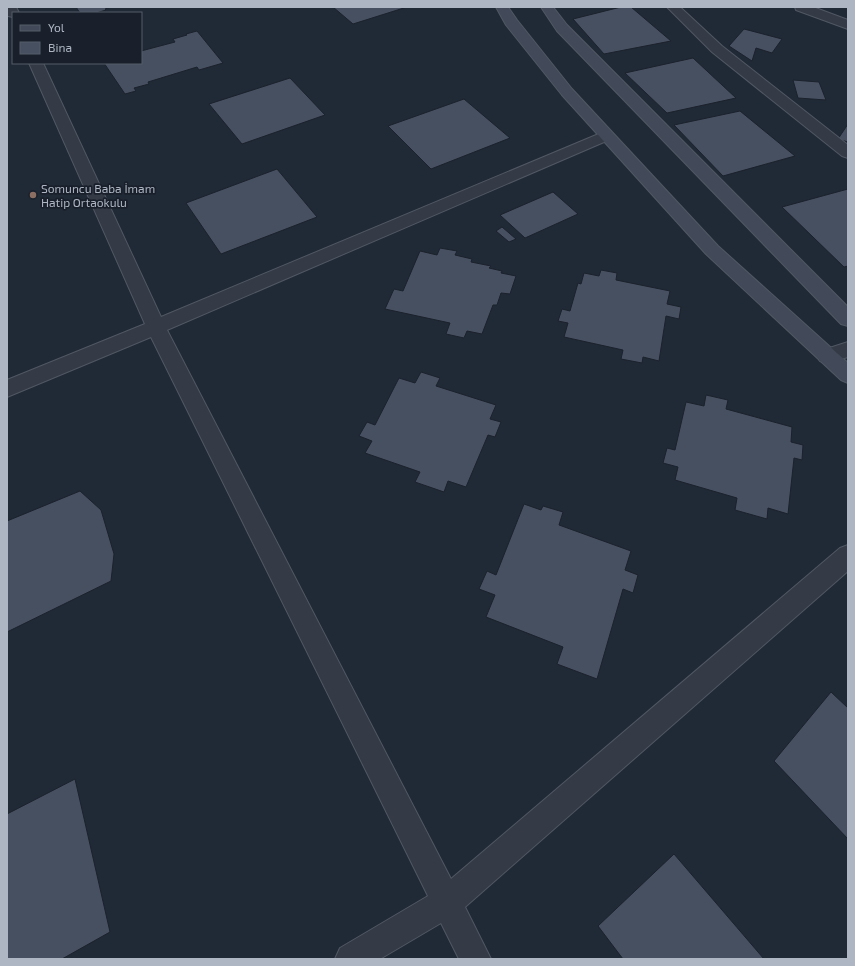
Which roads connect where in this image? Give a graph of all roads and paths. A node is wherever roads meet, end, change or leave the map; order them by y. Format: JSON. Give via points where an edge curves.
{"nodes":[{"id":1,"x":502,"y":7,"type":"edge"},
{"id":2,"x":547,"y":7,"type":"edge"},
{"id":3,"x":673,"y":7,"type":"edge"},
{"id":4,"x":801,"y":7,"type":"edge"},
{"id":5,"x":848,"y":26,"type":"edge"},
{"id":6,"x":36,"y":64,"type":"edge"},
{"id":7,"x":606,"y":136,"type":"junction"},
{"id":8,"x":848,"y":153,"type":"edge"},
{"id":9,"x":848,"y":319,"type":"edge"},
{"id":10,"x":156,"y":327,"type":"junction"},
{"id":11,"x":848,"y":349,"type":"edge"},
{"id":12,"x":826,"y":356,"type":"junction"},
{"id":13,"x":848,"y":375,"type":"edge"},
{"id":14,"x":7,"y":389,"type":"edge"},
{"id":15,"x":848,"y":556,"type":"edge"},
{"id":16,"x":447,"y":902,"type":"junction"},
{"id":17,"x":351,"y":959,"type":"edge"},
{"id":18,"x":475,"y":959,"type":"edge"}],
"edges":[{"from":1,"to":7,"type":"main road","via":[[562,86]]},
{"from":2,"to":9,"type":"main road","via":[[562,28]]},
{"from":3,"to":8,"type":"street","via":[[717,49]]},
{"from":4,"to":5,"type":"street"},
{"from":6,"to":10,"type":"street"},
{"from":7,"to":10,"type":"street"},
{"from":7,"to":12,"type":"main road","via":[[712,250]]},
{"from":10,"to":14,"type":"street"},
{"from":10,"to":16,"type":"street"},
{"from":11,"to":12,"type":"street"},
{"from":12,"to":13,"type":"main road"},
{"from":15,"to":16,"type":"street"},
{"from":16,"to":17,"type":"street"},
{"from":16,"to":18,"type":"street"}]}
